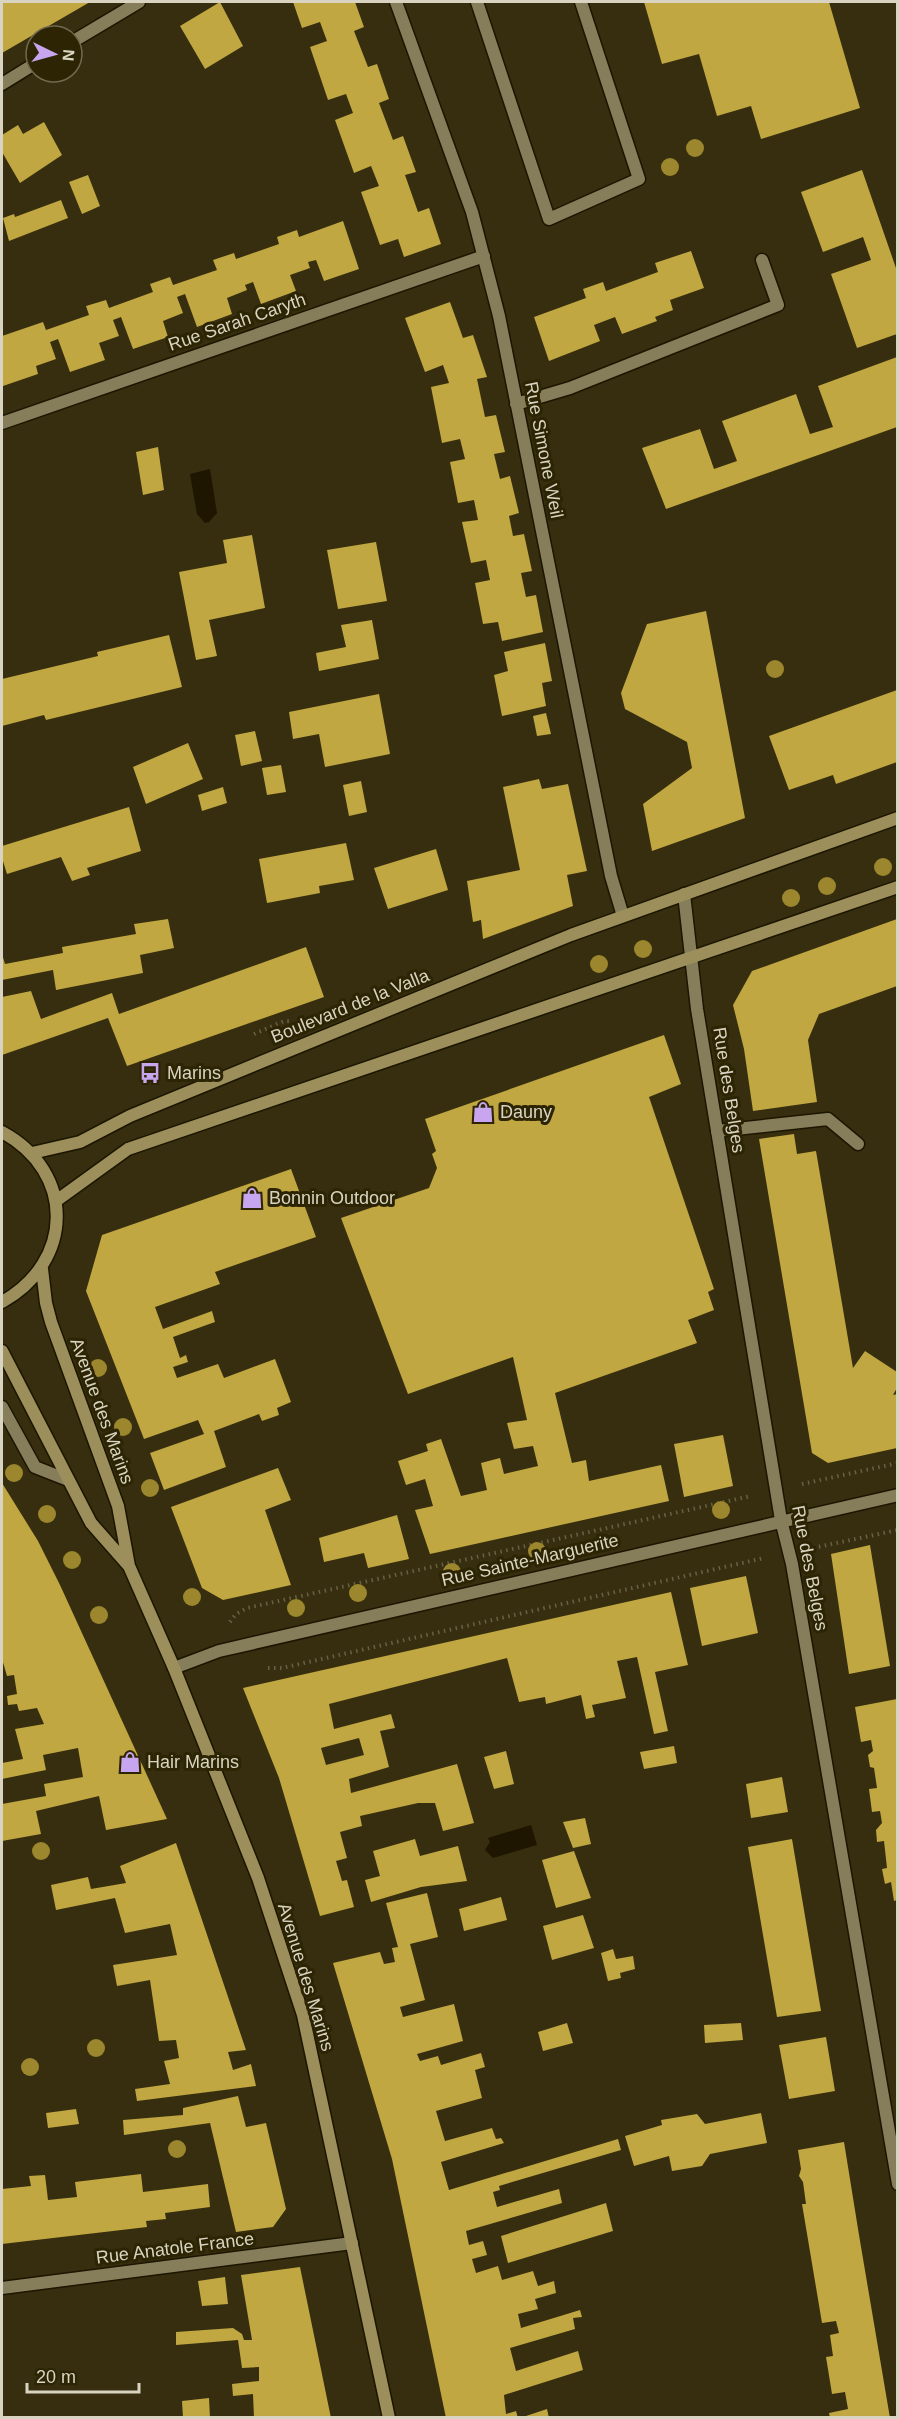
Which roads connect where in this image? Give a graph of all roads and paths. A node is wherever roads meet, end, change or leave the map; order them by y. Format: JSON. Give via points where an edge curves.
{"nodes":[{"id":1,"x":140,"y":2,"type":"edge"},
{"id":2,"x":396,"y":2,"type":"edge"},
{"id":3,"x":477,"y":2,"type":"edge"},
{"id":4,"x":581,"y":2,"type":"edge"},
{"id":5,"x":84,"y":35,"type":"edge"},
{"id":6,"x":24,"y":70,"type":"edge"},
{"id":7,"x":2,"y":84,"type":"edge"},
{"id":8,"x":484,"y":256,"type":"junction"},
{"id":9,"x":762,"y":260,"type":"dead end"},
{"id":10,"x":516,"y":404,"type":"junction"},
{"id":11,"x":2,"y":423,"type":"edge"},
{"id":12,"x":897,"y":818,"type":"edge"},
{"id":13,"x":897,"y":887,"type":"edge"},
{"id":14,"x":684,"y":894,"type":"junction"},
{"id":15,"x":623,"y":916,"type":"junction"},
{"id":16,"x":692,"y":958,"type":"junction"},
{"id":17,"x":717,"y":1131,"type":"junction"},
{"id":18,"x":2,"y":1132,"type":"edge"},
{"id":19,"x":858,"y":1144,"type":"dead end"},
{"id":20,"x":32,"y":1153,"type":"junction"},
{"id":21,"x":56,"y":1201,"type":"junction"},
{"id":22,"x":42,"y":1269,"type":"junction"},
{"id":23,"x":2,"y":1302,"type":"edge"},
{"id":24,"x":2,"y":1351,"type":"edge"},
{"id":25,"x":2,"y":1407,"type":"edge"},
{"id":26,"x":897,"y":1463,"type":"edge"},
{"id":27,"x":69,"y":1480,"type":"junction"},
{"id":28,"x":777,"y":1490,"type":"junction"},
{"id":29,"x":897,"y":1495,"type":"edge"},
{"id":30,"x":781,"y":1520,"type":"junction"},
{"id":31,"x":897,"y":1530,"type":"edge"},
{"id":32,"x":789,"y":1553,"type":"junction"},
{"id":33,"x":129,"y":1566,"type":"junction"},
{"id":34,"x":227,"y":1628,"type":"dead end"},
{"id":35,"x":174,"y":1668,"type":"junction"},
{"id":36,"x":263,"y":1668,"type":"dead end"},
{"id":37,"x":897,"y":2184,"type":"edge"},
{"id":38,"x":352,"y":2243,"type":"junction"},
{"id":39,"x":2,"y":2288,"type":"edge"},
{"id":40,"x":389,"y":2418,"type":"edge"}],
"edges":[{"from":1,"to":5,"type":"street"},
{"from":2,"to":8,"type":"street","name":"Rue Simone Weil","via":[[472,212]]},
{"from":3,"to":4,"type":"street","via":[[549,219],[639,180]]},
{"from":6,"to":7,"type":"street"},
{"from":8,"to":10,"type":"street","name":"Rue Simone Weil"},
{"from":8,"to":11,"type":"street","name":"Rue Sarah Caryth"},
{"from":9,"to":10,"type":"street","via":[[778,305],[570,388]]},
{"from":10,"to":15,"type":"street","name":"Rue Simone Weil","via":[[611,876]]},
{"from":12,"to":14,"type":"main road","name":"Boulevard de la Valla"},
{"from":13,"to":16,"type":"main road"},
{"from":14,"to":15,"type":"main road","name":"Boulevard de la Valla"},
{"from":14,"to":16,"type":"street"},
{"from":15,"to":20,"type":"main road","name":"Boulevard de la Valla","via":[[130,1116],[80,1142]]},
{"from":16,"to":17,"type":"street","name":"Rue des Belges"},
{"from":16,"to":21,"type":"main road","via":[[128,1149]]},
{"from":17,"to":19,"type":"street","via":[[828,1119]]},
{"from":17,"to":28,"type":"street","name":"Rue des Belges"},
{"from":18,"to":20,"type":"main road"},
{"from":20,"to":21,"type":"main road","via":[[49,1180]]},
{"from":21,"to":22,"type":"main road","via":[[57,1225]]},
{"from":22,"to":23,"type":"main road","via":[[21,1291]]},
{"from":22,"to":33,"type":"main road","name":"Avenue des Marins","via":[[51,1322],[118,1506]]},
{"from":24,"to":27,"type":"main road","name":"Avenue des Marins"},
{"from":25,"to":27,"type":"street","via":[[35,1467]]},
{"from":26,"to":28,"type":"path"},
{"from":27,"to":33,"type":"main road","name":"Avenue des Marins","via":[[91,1523]]},
{"from":28,"to":30,"type":"street","name":"Rue des Belges"},
{"from":28,"to":34,"type":"path","via":[[247,1608],[236,1614]]},
{"from":29,"to":30,"type":"street","name":"Rue Sainte-Marguerite"},
{"from":30,"to":32,"type":"street","name":"Rue des Belges"},
{"from":30,"to":35,"type":"street","name":"Rue Sainte-Marguerite","via":[[219,1651]]},
{"from":31,"to":32,"type":"path"},
{"from":32,"to":36,"type":"path","via":[[282,1668]]},
{"from":32,"to":37,"type":"street","name":"Rue des Belges"},
{"from":33,"to":35,"type":"main road","name":"Avenue des Marins"},
{"from":35,"to":38,"type":"main road","name":"Avenue des Marins","via":[[258,1878],[303,2015]]},
{"from":38,"to":39,"type":"street","name":"Rue Anatole France"},
{"from":38,"to":40,"type":"main road","name":"Avenue des Marins"}]}
